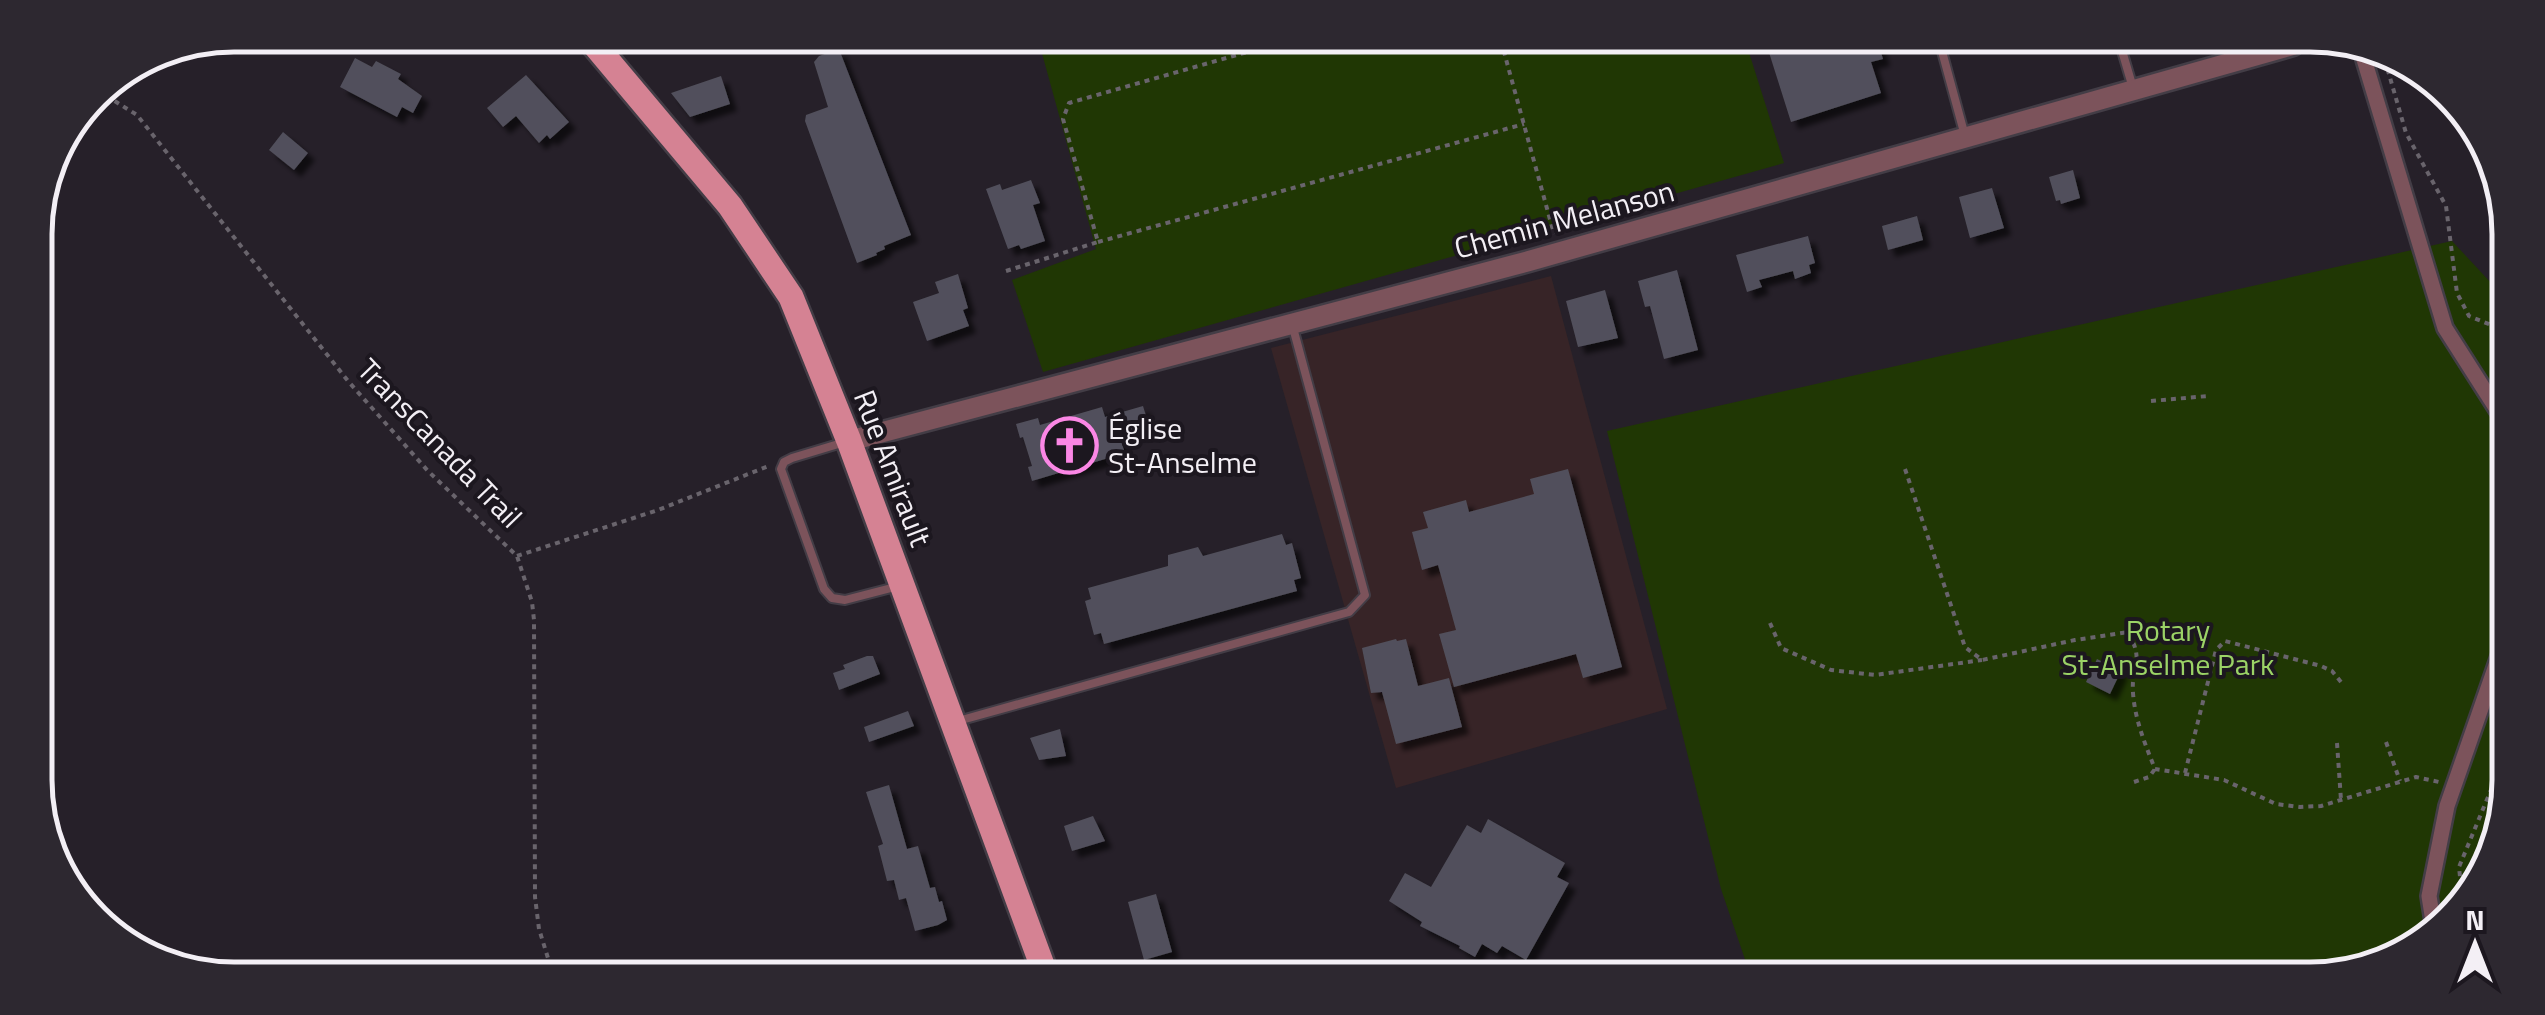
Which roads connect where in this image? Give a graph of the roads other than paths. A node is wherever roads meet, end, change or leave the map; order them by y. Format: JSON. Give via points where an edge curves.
{"nodes":[{"id":1,"x":601,"y":52,"type":"edge"},
{"id":2,"x":1942,"y":52,"type":"edge"},
{"id":3,"x":2122,"y":52,"type":"edge"},
{"id":4,"x":2268,"y":52,"type":"edge"},
{"id":5,"x":2364,"y":61,"type":"edge"},
{"id":6,"x":2133,"y":90,"type":"junction"},
{"id":7,"x":1966,"y":138,"type":"junction"},
{"id":8,"x":1292,"y":324,"type":"junction"},
{"id":9,"x":2492,"y":402,"type":"edge"},
{"id":10,"x":849,"y":441,"type":"junction"},
{"id":11,"x":903,"y":585,"type":"junction"},
{"id":12,"x":2492,"y":676,"type":"edge"},
{"id":13,"x":953,"y":722,"type":"junction"},
{"id":14,"x":2429,"y":895,"type":"edge"},
{"id":15,"x":1041,"y":962,"type":"edge"}],
"edges":[{"from":1,"to":10,"type":"main road","name":"Rue Amirault","via":[[730,206],[791,297]]},
{"from":2,"to":7,"type":"lane"},
{"from":3,"to":6,"type":"lane"},
{"from":4,"to":6,"type":"street","name":"Chemin Melanson"},
{"from":5,"to":9,"type":"street","via":[[2445,328]]},
{"from":6,"to":7,"type":"street","name":"Chemin Melanson"},
{"from":7,"to":8,"type":"street","name":"Chemin Melanson"},
{"from":8,"to":10,"type":"street","name":"Chemin Melanson"},
{"from":8,"to":13,"type":"lane","via":[[1365,595],[1349,612]]},
{"from":10,"to":11,"type":"main road","name":"Rue Amirault"},
{"from":10,"to":11,"type":"lane","via":[[786,460],[782,475],[829,596],[845,600]]},
{"from":11,"to":13,"type":"main road","name":"Rue Amirault"},
{"from":12,"to":14,"type":"street","via":[[2453,786]]},
{"from":13,"to":15,"type":"main road","name":"Rue Amirault"}]}
